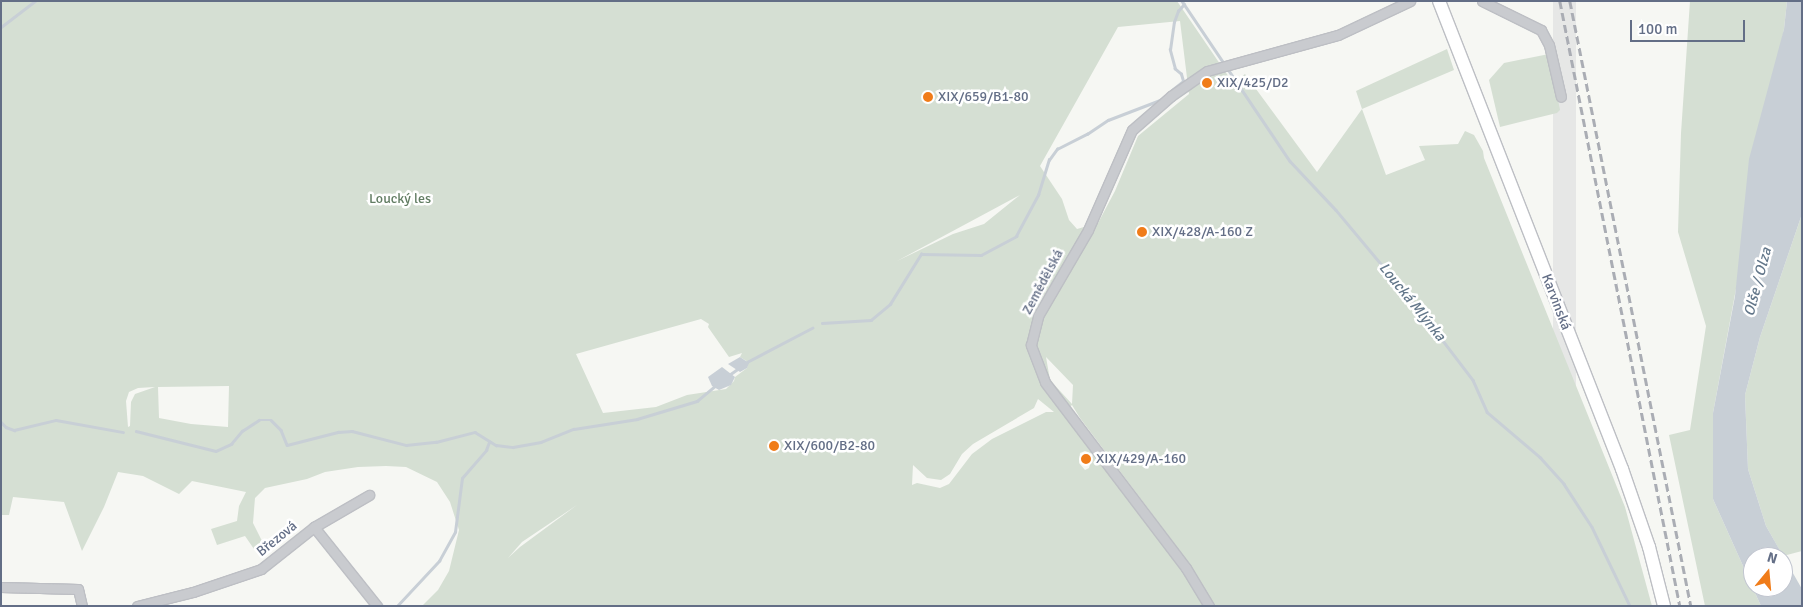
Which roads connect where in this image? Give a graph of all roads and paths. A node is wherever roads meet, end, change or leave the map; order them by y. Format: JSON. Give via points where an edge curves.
{"nodes":[{"id":1,"x":1410,"y":1,"type":"edge"},
{"id":2,"x":1440,"y":1,"type":"edge"},
{"id":3,"x":1482,"y":1,"type":"edge"},
{"id":4,"x":1561,"y":97,"type":"dead end"},
{"id":5,"x":369,"y":495,"type":"dead end"},
{"id":6,"x":314,"y":527,"type":"junction"},
{"id":7,"x":1,"y":587,"type":"edge"},
{"id":8,"x":82,"y":606,"type":"edge"},
{"id":9,"x":137,"y":606,"type":"edge"},
{"id":10,"x":377,"y":606,"type":"edge"},
{"id":11,"x":1209,"y":606,"type":"edge"},
{"id":12,"x":1664,"y":606,"type":"edge"}],
"edges":[{"from":1,"to":11,"type":"street","name":"Zemědělská","via":[[1338,35],[1206,72],[1171,96],[1132,130],[1088,230],[1038,316],[1031,345],[1045,382],[1186,568]]},
{"from":2,"to":12,"type":"main road","name":"Karvinská","via":[[1622,469],[1649,547]]},
{"from":3,"to":4,"type":"street","via":[[1541,30],[1549,46]]},
{"from":5,"to":6,"type":"street","name":"Březová"},
{"from":6,"to":9,"type":"street","name":"Březová","via":[[261,569],[193,592]]},
{"from":6,"to":10,"type":"street"},
{"from":7,"to":8,"type":"street","via":[[78,589]]}]}
